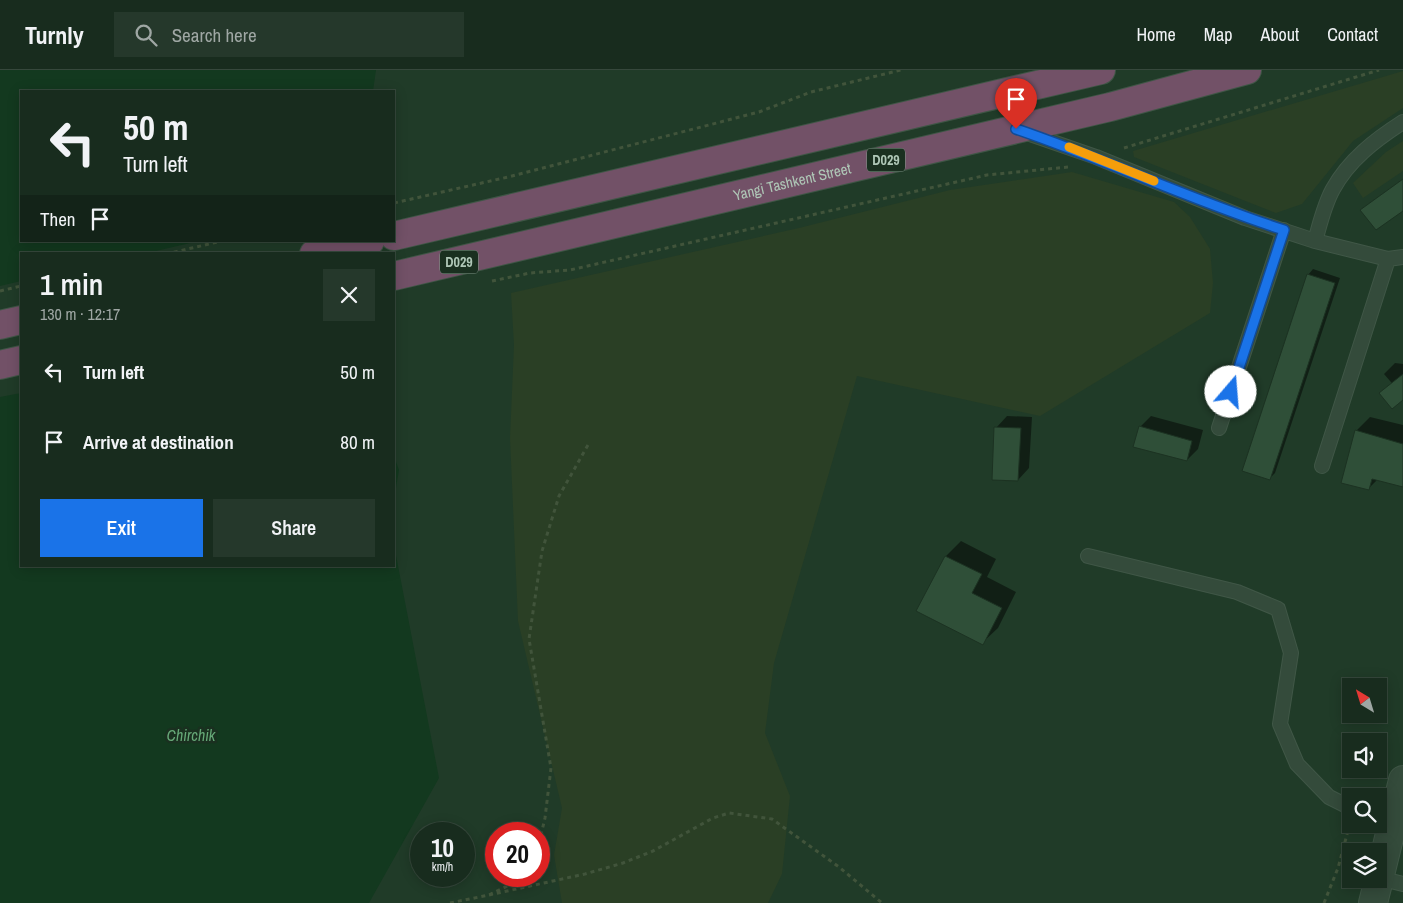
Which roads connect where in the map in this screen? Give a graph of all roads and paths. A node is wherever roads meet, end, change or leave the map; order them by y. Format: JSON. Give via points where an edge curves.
{"nodes":[{"id":1,"x":901,"y":70,"type":"edge"},
{"id":2,"x":1101,"y":70,"type":"edge"},
{"id":3,"x":1247,"y":70,"type":"edge"},
{"id":4,"x":1379,"y":70,"type":"edge"},
{"id":5,"x":1403,"y":122,"type":"edge"},
{"id":6,"x":1016,"y":129,"type":"junction"},
{"id":7,"x":1096,"y":157,"type":"junction"},
{"id":8,"x":395,"y":203,"type":"edge"},
{"id":9,"x":1284,"y":230,"type":"junction"},
{"id":10,"x":395,"y":236,"type":"edge"},
{"id":11,"x":1315,"y":241,"type":"junction"},
{"id":12,"x":218,"y":242,"type":"edge"},
{"id":13,"x":366,"y":242,"type":"edge"},
{"id":14,"x":175,"y":252,"type":"edge"},
{"id":15,"x":323,"y":252,"type":"edge"},
{"id":16,"x":1403,"y":257,"type":"edge"},
{"id":17,"x":1388,"y":259,"type":"junction"},
{"id":18,"x":530,"y":273,"type":"dead end"},
{"id":19,"x":395,"y":276,"type":"edge"},
{"id":20,"x":20,"y":286,"type":"edge"},
{"id":21,"x":0,"y":291,"type":"edge"},
{"id":22,"x":20,"y":320,"type":"edge"},
{"id":23,"x":0,"y":324,"type":"edge"},
{"id":24,"x":20,"y":360,"type":"edge"},
{"id":25,"x":0,"y":365,"type":"edge"},
{"id":26,"x":1219,"y":428,"type":"dead end"},
{"id":27,"x":588,"y":445,"type":"dead end"},
{"id":28,"x":1322,"y":466,"type":"dead end"},
{"id":29,"x":1088,"y":556,"type":"dead end"},
{"id":30,"x":1403,"y":780,"type":"edge"},
{"id":31,"x":1342,"y":804,"type":"edge"},
{"id":32,"x":1387,"y":814,"type":"edge"},
{"id":33,"x":544,"y":822,"type":"edge"},
{"id":34,"x":1347,"y":833,"type":"edge"},
{"id":35,"x":1387,"y":880,"type":"edge"},
{"id":36,"x":1403,"y":884,"type":"edge"},
{"id":37,"x":506,"y":887,"type":"edge"},
{"id":38,"x":1377,"y":888,"type":"edge"},
{"id":39,"x":489,"y":895,"type":"junction"},
{"id":40,"x":450,"y":903,"type":"edge"},
{"id":41,"x":882,"y":903,"type":"edge"},
{"id":42,"x":1324,"y":903,"type":"edge"},
{"id":43,"x":1373,"y":903,"type":"edge"}],
"edges":[{"from":1,"to":8,"type":"path","via":[[811,92],[759,112]]},
{"from":2,"to":10,"type":"highway"},
{"from":3,"to":6,"type":"highway","name":"Yangi Tashkent Street","number":"D029"},
{"from":4,"to":7,"type":"path"},
{"from":5,"to":11,"type":"lane","via":[[1366,149],[1346,169],[1332,191]]},
{"from":6,"to":7,"type":"lane"},
{"from":6,"to":19,"type":"highway","name":"Yangi Tashkent Street","number":"D029"},
{"from":7,"to":9,"type":"lane","via":[[1245,218]]},
{"from":7,"to":18,"type":"path","via":[[1065,168],[986,175],[570,270]]},
{"from":9,"to":11,"type":"lane"},
{"from":9,"to":26,"type":"lane"},
{"from":11,"to":17,"type":"lane"},
{"from":12,"to":14,"type":"path"},
{"from":13,"to":15,"type":"highway"},
{"from":16,"to":17,"type":"lane"},
{"from":17,"to":28,"type":"lane"},
{"from":20,"to":21,"type":"path"},
{"from":22,"to":23,"type":"highway"},
{"from":24,"to":25,"type":"highway"},
{"from":27,"to":33,"type":"path","via":[[558,496],[542,551],[529,639],[551,768]]},
{"from":29,"to":31,"type":"lane","via":[[1237,592],[1278,609],[1291,653],[1280,724],[1297,764],[1329,797]]},
{"from":30,"to":32,"type":"street"},
{"from":34,"to":42,"type":"path"},
{"from":35,"to":36,"type":"lane"},
{"from":37,"to":39,"type":"path"},
{"from":38,"to":43,"type":"street"},
{"from":39,"to":40,"type":"path"},
{"from":39,"to":41,"type":"path","via":[[623,863],[729,813],[772,819],[839,867]]}]}
